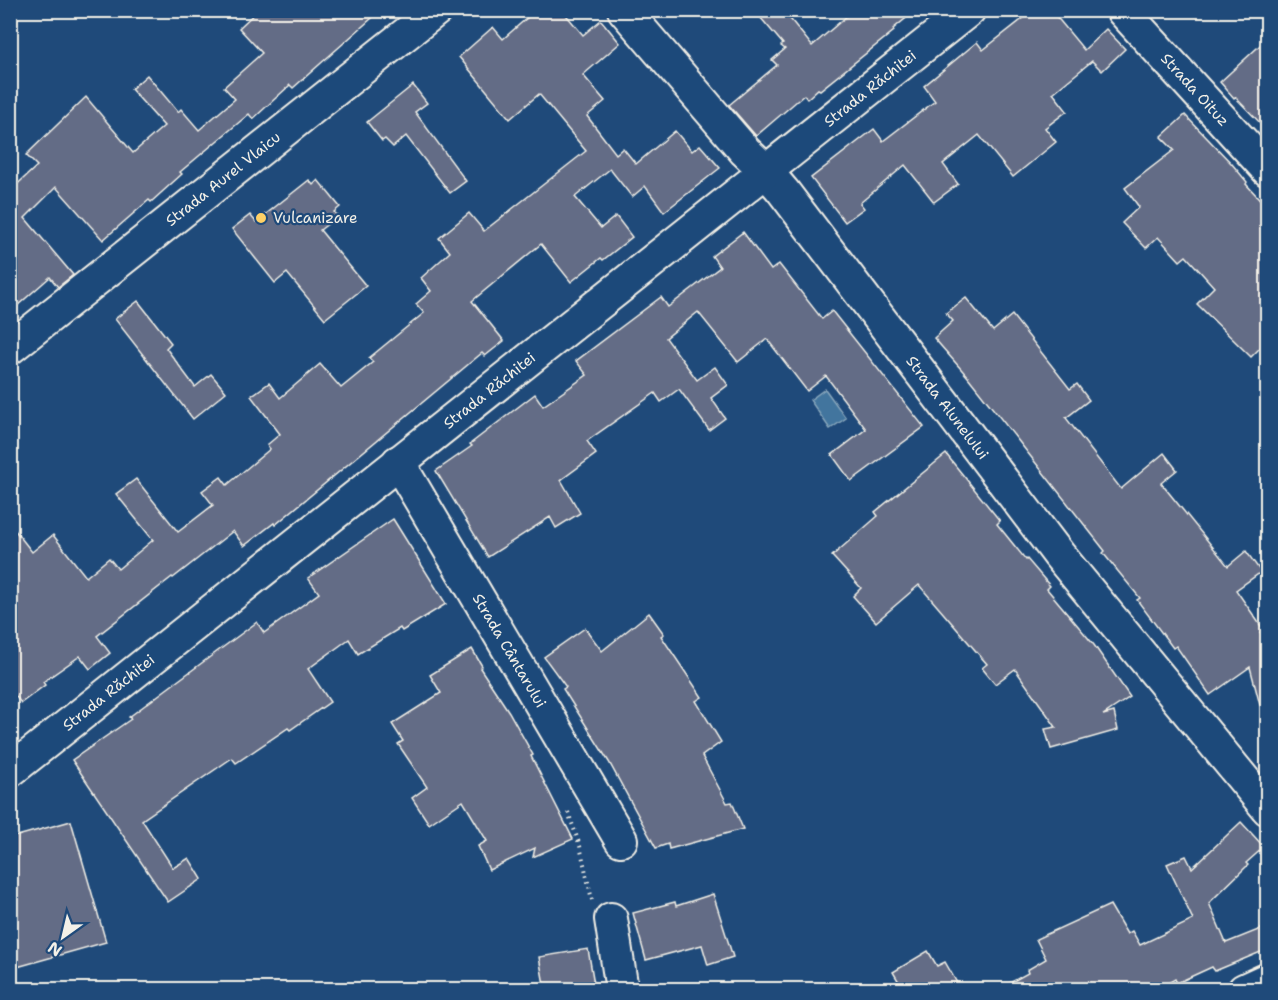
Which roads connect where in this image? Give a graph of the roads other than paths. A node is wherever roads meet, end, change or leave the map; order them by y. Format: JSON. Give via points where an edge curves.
{"nodes":[{"id":1,"x":436,"y":10,"type":"edge"},
{"id":2,"x":624,"y":10,"type":"edge"},
{"id":3,"x":969,"y":10,"type":"edge"},
{"id":4,"x":1122,"y":10,"type":"edge"},
{"id":5,"x":1268,"y":170,"type":"edge"},
{"id":6,"x":766,"y":171,"type":"junction"},
{"id":7,"x":10,"y":348,"type":"edge"},
{"id":8,"x":398,"y":462,"type":"junction"},
{"id":9,"x":10,"y":771,"type":"edge"},
{"id":10,"x":1268,"y":809,"type":"edge"},
{"id":11,"x":621,"y":840,"type":"dead end"},
{"id":12,"x":602,"y":911,"type":"road end"},
{"id":13,"x":1268,"y":979,"type":"edge"},
{"id":14,"x":622,"y":990,"type":"edge"},
{"id":15,"x":1244,"y":990,"type":"edge"}],
"edges":[{"from":1,"to":7,"type":"street","name":"Strada Aurel Vlaicu"},
{"from":2,"to":6,"type":"street","name":"Strada Alunelului"},
{"from":3,"to":6,"type":"street","name":"Strada Răchitei"},
{"from":4,"to":5,"type":"street","name":"Strada Oituz"},
{"from":6,"to":8,"type":"street","name":"Strada Răchitei"},
{"from":6,"to":10,"type":"street","name":"Strada Alunelului","via":[[1059,555]]},
{"from":8,"to":9,"type":"street","name":"Strada Răchitei"},
{"from":8,"to":11,"type":"street","name":"Strada Cântarului"},
{"from":12,"to":14,"type":"street"},
{"from":13,"to":15,"type":"street"}]}
